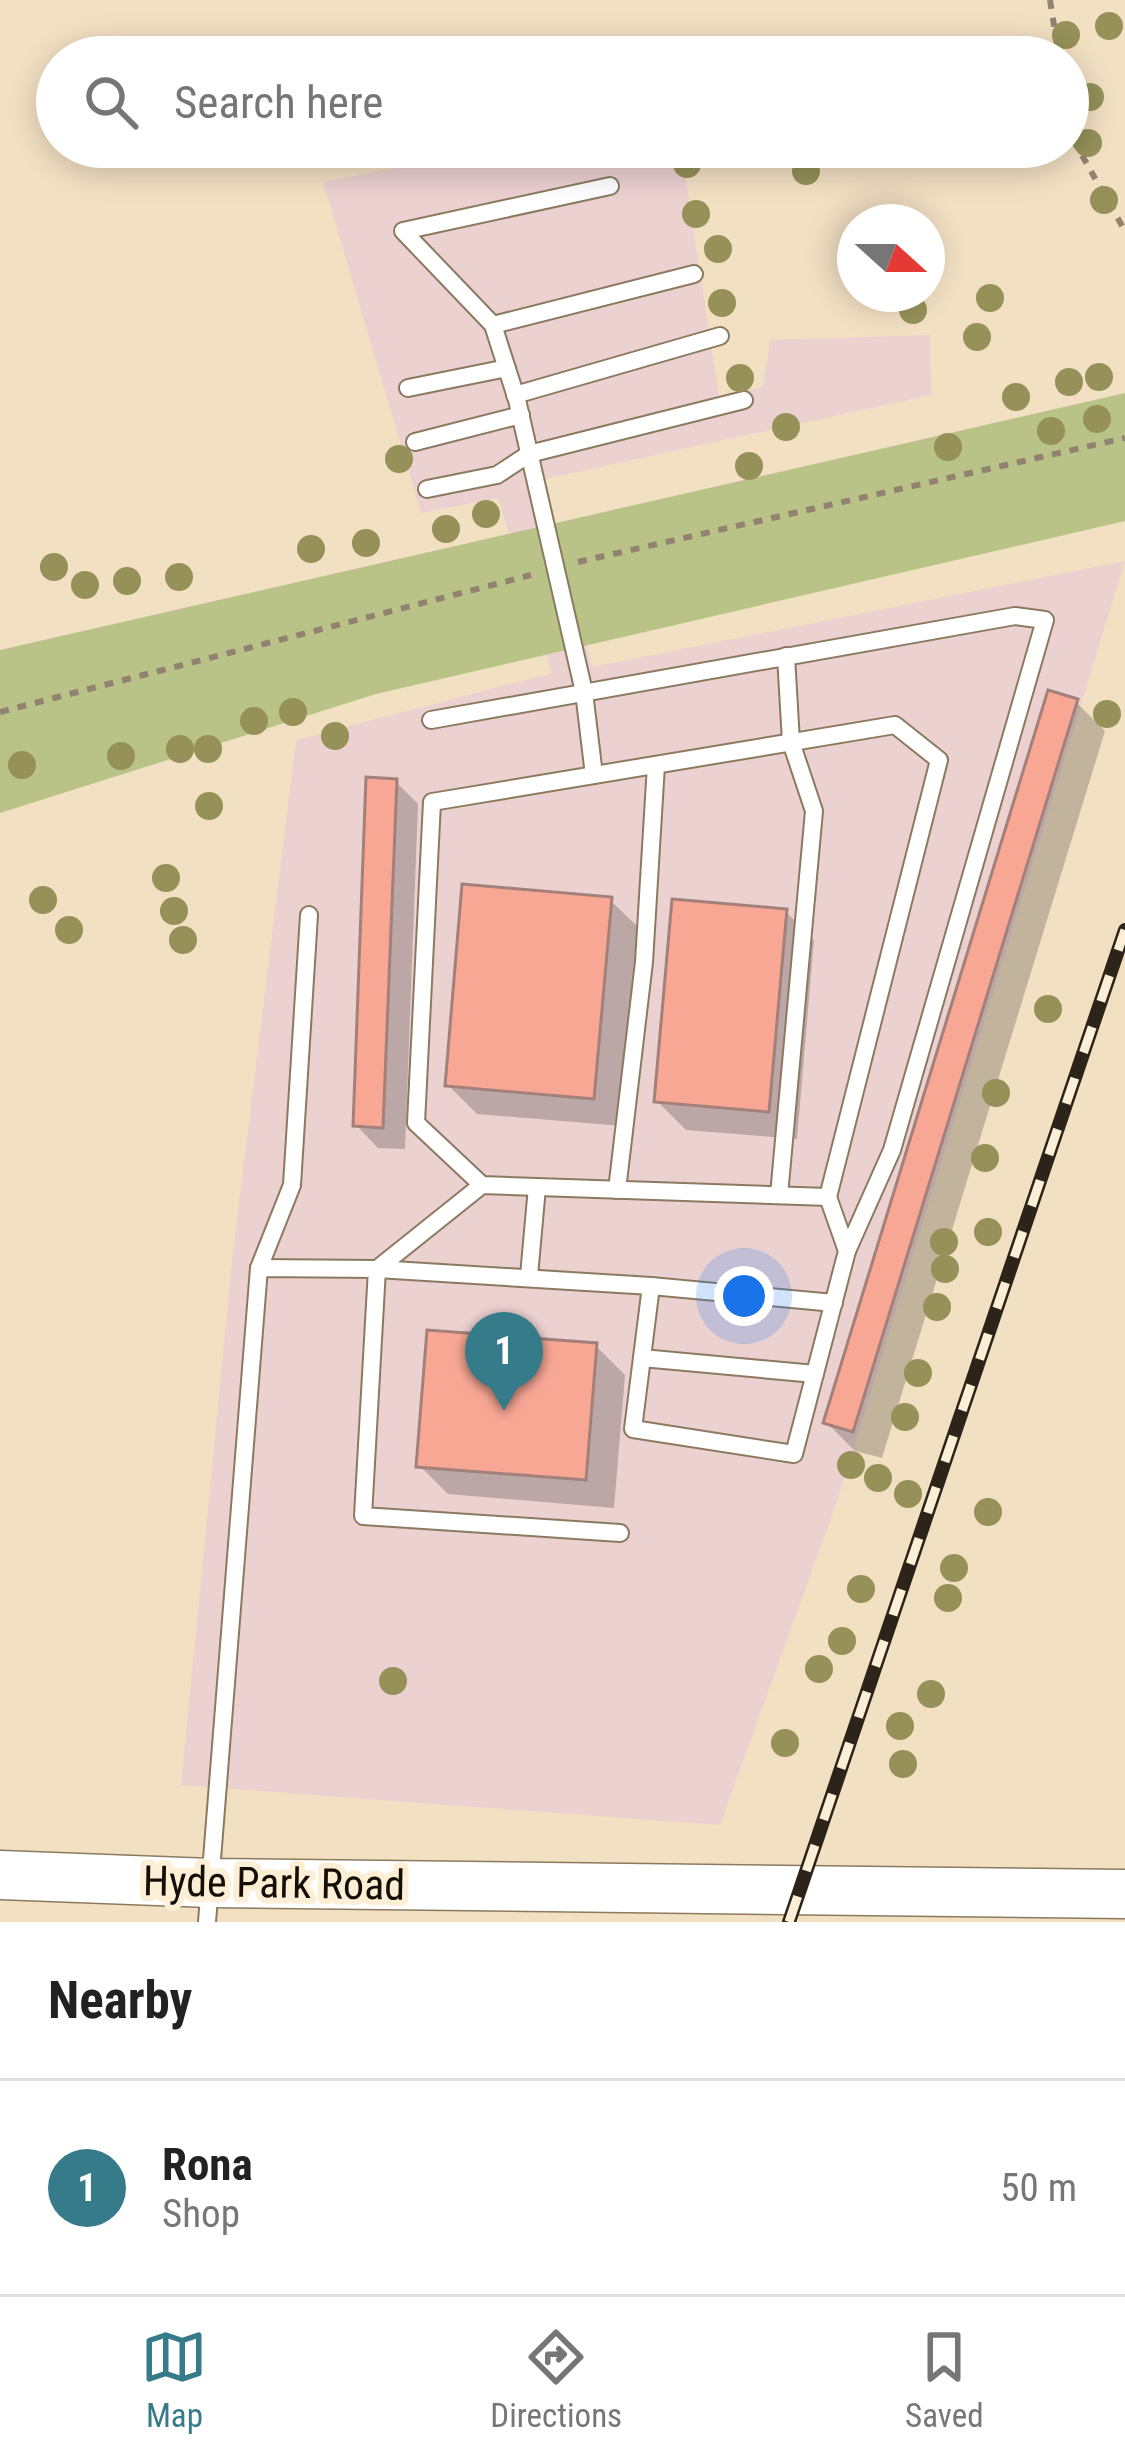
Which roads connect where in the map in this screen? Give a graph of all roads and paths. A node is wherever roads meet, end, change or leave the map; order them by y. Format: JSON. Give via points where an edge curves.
{"nodes":[{"id":1,"x":1049,"y":0,"type":"edge"},
{"id":2,"x":1056,"y":36,"type":"edge"},
{"id":3,"x":1089,"y":168,"type":"edge"},
{"id":4,"x":610,"y":186,"type":"dead end"},
{"id":5,"x":1125,"y":231,"type":"edge"},
{"id":6,"x":694,"y":274,"type":"dead end"},
{"id":7,"x":493,"y":325,"type":"junction"},
{"id":8,"x":721,"y":335,"type":"dead end"},
{"id":9,"x":507,"y":368,"type":"junction"},
{"id":10,"x":408,"y":388,"type":"dead end"},
{"id":11,"x":515,"y":395,"type":"junction"},
{"id":12,"x":744,"y":400,"type":"dead end"},
{"id":13,"x":520,"y":415,"type":"junction"},
{"id":14,"x":415,"y":442,"type":"dead end"},
{"id":15,"x":529,"y":454,"type":"junction"},
{"id":16,"x":428,"y":489,"type":"dead end"},
{"id":17,"x":786,"y":656,"type":"junction"},
{"id":18,"x":584,"y":692,"type":"junction"},
{"id":19,"x":431,"y":719,"type":"dead end"},
{"id":20,"x":790,"y":742,"type":"junction"},
{"id":21,"x":656,"y":765,"type":"junction"},
{"id":22,"x":594,"y":775,"type":"junction"},
{"id":23,"x":309,"y":915,"type":"dead end"},
{"id":24,"x":482,"y":1185,"type":"junction"},
{"id":25,"x":537,"y":1187,"type":"junction"},
{"id":26,"x":617,"y":1190,"type":"junction"},
{"id":27,"x":779,"y":1196,"type":"junction"},
{"id":28,"x":828,"y":1197,"type":"junction"},
{"id":29,"x":848,"y":1250,"type":"junction"},
{"id":30,"x":259,"y":1268,"type":"junction"},
{"id":31,"x":377,"y":1269,"type":"junction"},
{"id":32,"x":530,"y":1276,"type":"junction"},
{"id":33,"x":651,"y":1286,"type":"junction"},
{"id":34,"x":834,"y":1303,"type":"junction"},
{"id":35,"x":642,"y":1358,"type":"junction"},
{"id":36,"x":815,"y":1374,"type":"junction"},
{"id":37,"x":620,"y":1533,"type":"dead end"},
{"id":38,"x":0,"y":1875,"type":"edge"},
{"id":39,"x":1125,"y":1894,"type":"edge"},
{"id":40,"x":208,"y":1903,"type":"edge"}],
"edges":[{"from":1,"to":2,"type":"path"},
{"from":3,"to":5,"type":"path"},
{"from":4,"to":7,"type":"lane","via":[[403,232]]},
{"from":6,"to":7,"type":"lane"},
{"from":7,"to":9,"type":"lane"},
{"from":8,"to":11,"type":"lane"},
{"from":9,"to":10,"type":"lane"},
{"from":9,"to":11,"type":"lane"},
{"from":11,"to":13,"type":"lane"},
{"from":12,"to":15,"type":"lane"},
{"from":13,"to":14,"type":"lane"},
{"from":13,"to":15,"type":"lane"},
{"from":15,"to":16,"type":"lane","via":[[497,475]]},
{"from":15,"to":18,"type":"lane"},
{"from":17,"to":18,"type":"lane"},
{"from":17,"to":20,"type":"lane"},
{"from":17,"to":29,"type":"lane","via":[[1015,616],[1046,620],[892,1150]]},
{"from":18,"to":19,"type":"lane"},
{"from":18,"to":22,"type":"lane"},
{"from":20,"to":21,"type":"lane"},
{"from":20,"to":27,"type":"lane","via":[[814,812]]},
{"from":20,"to":28,"type":"lane","via":[[895,725],[939,760]]},
{"from":21,"to":22,"type":"lane"},
{"from":21,"to":26,"type":"lane","via":[[644,962]]},
{"from":22,"to":24,"type":"lane","via":[[432,802],[416,1124]]},
{"from":23,"to":30,"type":"lane","via":[[292,1185]]},
{"from":24,"to":25,"type":"lane"},
{"from":24,"to":31,"type":"lane"},
{"from":25,"to":26,"type":"lane"},
{"from":25,"to":32,"type":"lane"},
{"from":26,"to":27,"type":"lane"},
{"from":27,"to":28,"type":"lane"},
{"from":28,"to":29,"type":"lane"},
{"from":29,"to":34,"type":"lane"},
{"from":30,"to":31,"type":"lane"},
{"from":30,"to":40,"type":"lane"},
{"from":31,"to":32,"type":"lane"},
{"from":31,"to":37,"type":"lane","via":[[363,1516]]},
{"from":32,"to":33,"type":"lane"},
{"from":33,"to":34,"type":"lane"},
{"from":33,"to":35,"type":"lane"},
{"from":34,"to":36,"type":"lane"},
{"from":35,"to":36,"type":"lane"},
{"from":35,"to":36,"type":"lane","via":[[633,1429],[794,1454]]},
{"from":38,"to":40,"type":"main road","name":"Hyde Park Road"},
{"from":39,"to":40,"type":"main road","name":"Hyde Park Road"}]}
